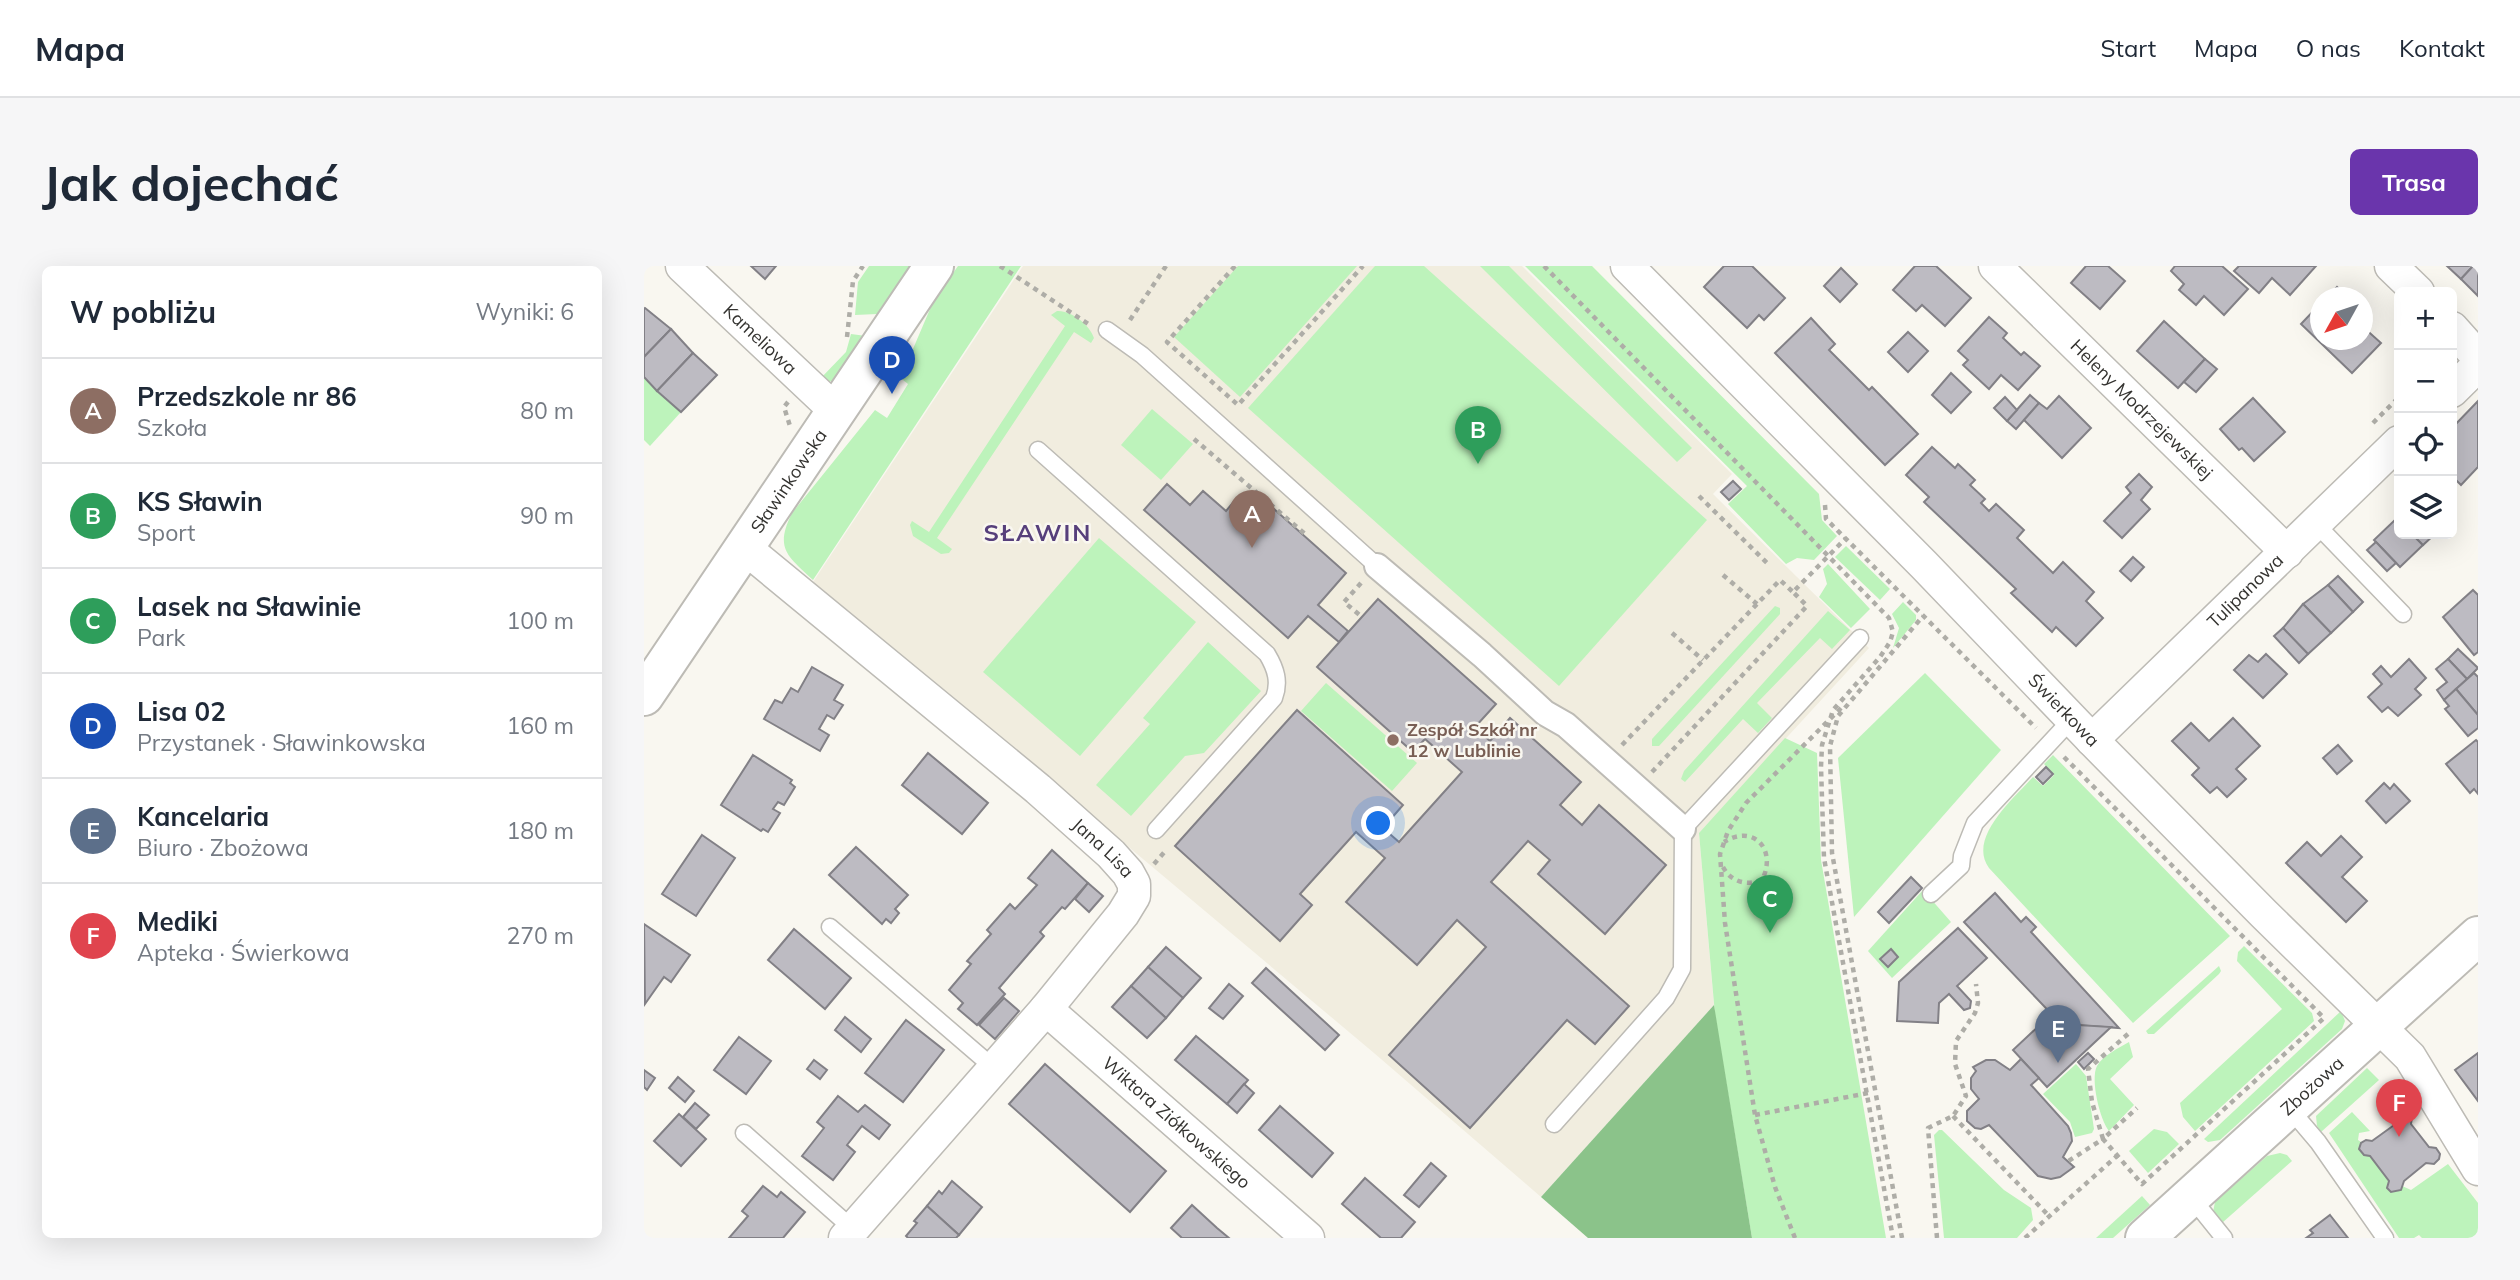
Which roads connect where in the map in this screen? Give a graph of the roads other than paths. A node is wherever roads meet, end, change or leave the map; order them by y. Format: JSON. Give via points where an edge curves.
{"nodes":[{"id":1,"x":682,"y":266,"type":"edge"},
{"id":2,"x":934,"y":266,"type":"edge"},
{"id":3,"x":1627,"y":266,"type":"edge"},
{"id":4,"x":1994,"y":266,"type":"edge"},
{"id":5,"x":2391,"y":266,"type":"edge"},
{"id":6,"x":2413,"y":287,"type":"edge"},
{"id":7,"x":1107,"y":330,"type":"dead end"},
{"id":8,"x":2457,"y":334,"type":"edge"},
{"id":9,"x":2478,"y":357,"type":"edge"},
{"id":10,"x":2478,"y":365,"type":"edge"},
{"id":11,"x":2457,"y":386,"type":"edge"},
{"id":12,"x":836,"y":411,"type":"junction"},
{"id":13,"x":2394,"y":447,"type":"edge"},
{"id":14,"x":1038,"y":450,"type":"dead end"},
{"id":15,"x":2316,"y":524,"type":"junction"},
{"id":16,"x":745,"y":548,"type":"junction"},
{"id":17,"x":2287,"y":552,"type":"junction"},
{"id":18,"x":1377,"y":566,"type":"joint"},
{"id":19,"x":2403,"y":614,"type":"dead end"},
{"id":20,"x":1860,"y":638,"type":"dead end"},
{"id":21,"x":644,"y":696,"type":"edge"},
{"id":22,"x":2082,"y":729,"type":"junction"},
{"id":23,"x":1683,"y":829,"type":"junction"},
{"id":24,"x":1156,"y":830,"type":"road end"},
{"id":25,"x":1931,"y":894,"type":"dead end"},
{"id":26,"x":830,"y":927,"type":"dead end"},
{"id":27,"x":2478,"y":936,"type":"edge"},
{"id":28,"x":1046,"y":1009,"type":"junction"},
{"id":29,"x":2378,"y":1026,"type":"junction"},
{"id":30,"x":994,"y":1068,"type":"junction"},
{"id":31,"x":2289,"y":1108,"type":"junction"},
{"id":32,"x":1554,"y":1124,"type":"dead end"},
{"id":33,"x":744,"y":1133,"type":"dead end"},
{"id":34,"x":2478,"y":1169,"type":"edge"},
{"id":35,"x":2191,"y":1197,"type":"junction"},
{"id":36,"x":849,"y":1233,"type":"edge"},
{"id":37,"x":1308,"y":1238,"type":"edge"},
{"id":38,"x":2145,"y":1238,"type":"edge"},
{"id":39,"x":2224,"y":1238,"type":"edge"},
{"id":40,"x":2385,"y":1238,"type":"edge"}],
"edges":[{"from":1,"to":12,"type":"street","name":"Kameliowa"},
{"from":2,"to":12,"type":"street","name":"Sławinkowska"},
{"from":3,"to":22,"type":"street","name":"Świerkowa"},
{"from":4,"to":17,"type":"street","name":"Heleny Modrzejewskiej"},
{"from":5,"to":6,"type":"street"},
{"from":7,"to":18,"type":"lane","via":[[1142,355]]},
{"from":8,"to":9,"type":"street"},
{"from":10,"to":11,"type":"street"},
{"from":12,"to":16,"type":"street","name":"Sławinkowska"},
{"from":13,"to":15,"type":"street","name":"Tulipanowa"},
{"from":14,"to":24,"type":"lane","via":[[1274,665],[1278,687],[1274,698]]},
{"from":15,"to":17,"type":"street","name":"Tulipanowa"},
{"from":15,"to":19,"type":"lane"},
{"from":16,"to":21,"type":"street","name":"Sławinkowska"},
{"from":16,"to":28,"type":"street","name":"Jana Lisa","via":[[1038,789],[1128,873],[1134,896],[1124,914]]},
{"from":17,"to":22,"type":"street","name":"Tulipanowa"},
{"from":18,"to":23,"type":"street"},
{"from":20,"to":23,"type":"lane"},
{"from":22,"to":25,"type":"lane","via":[[2049,742],[1975,823],[1961,866]]},
{"from":22,"to":29,"type":"street","name":"Świerkowa"},
{"from":23,"to":32,"type":"lane","via":[[1682,969],[1665,998]]},
{"from":26,"to":30,"type":"lane"},
{"from":27,"to":29,"type":"street","name":"Zbożowa"},
{"from":28,"to":30,"type":"street","name":"Jana Lisa"},
{"from":28,"to":37,"type":"street","name":"Wiktora Ziółkowskiego"},
{"from":29,"to":31,"type":"street","name":"Zbożowa"},
{"from":29,"to":34,"type":"street","name":"Świerkowa","via":[[2410,1057]]},
{"from":30,"to":36,"type":"street","name":"Jana Lisa"},
{"from":31,"to":35,"type":"street","name":"Zbożowa"},
{"from":31,"to":40,"type":"lane"},
{"from":33,"to":36,"type":"lane"},
{"from":35,"to":38,"type":"street","name":"Zbożowa"},
{"from":35,"to":39,"type":"lane"}]}
